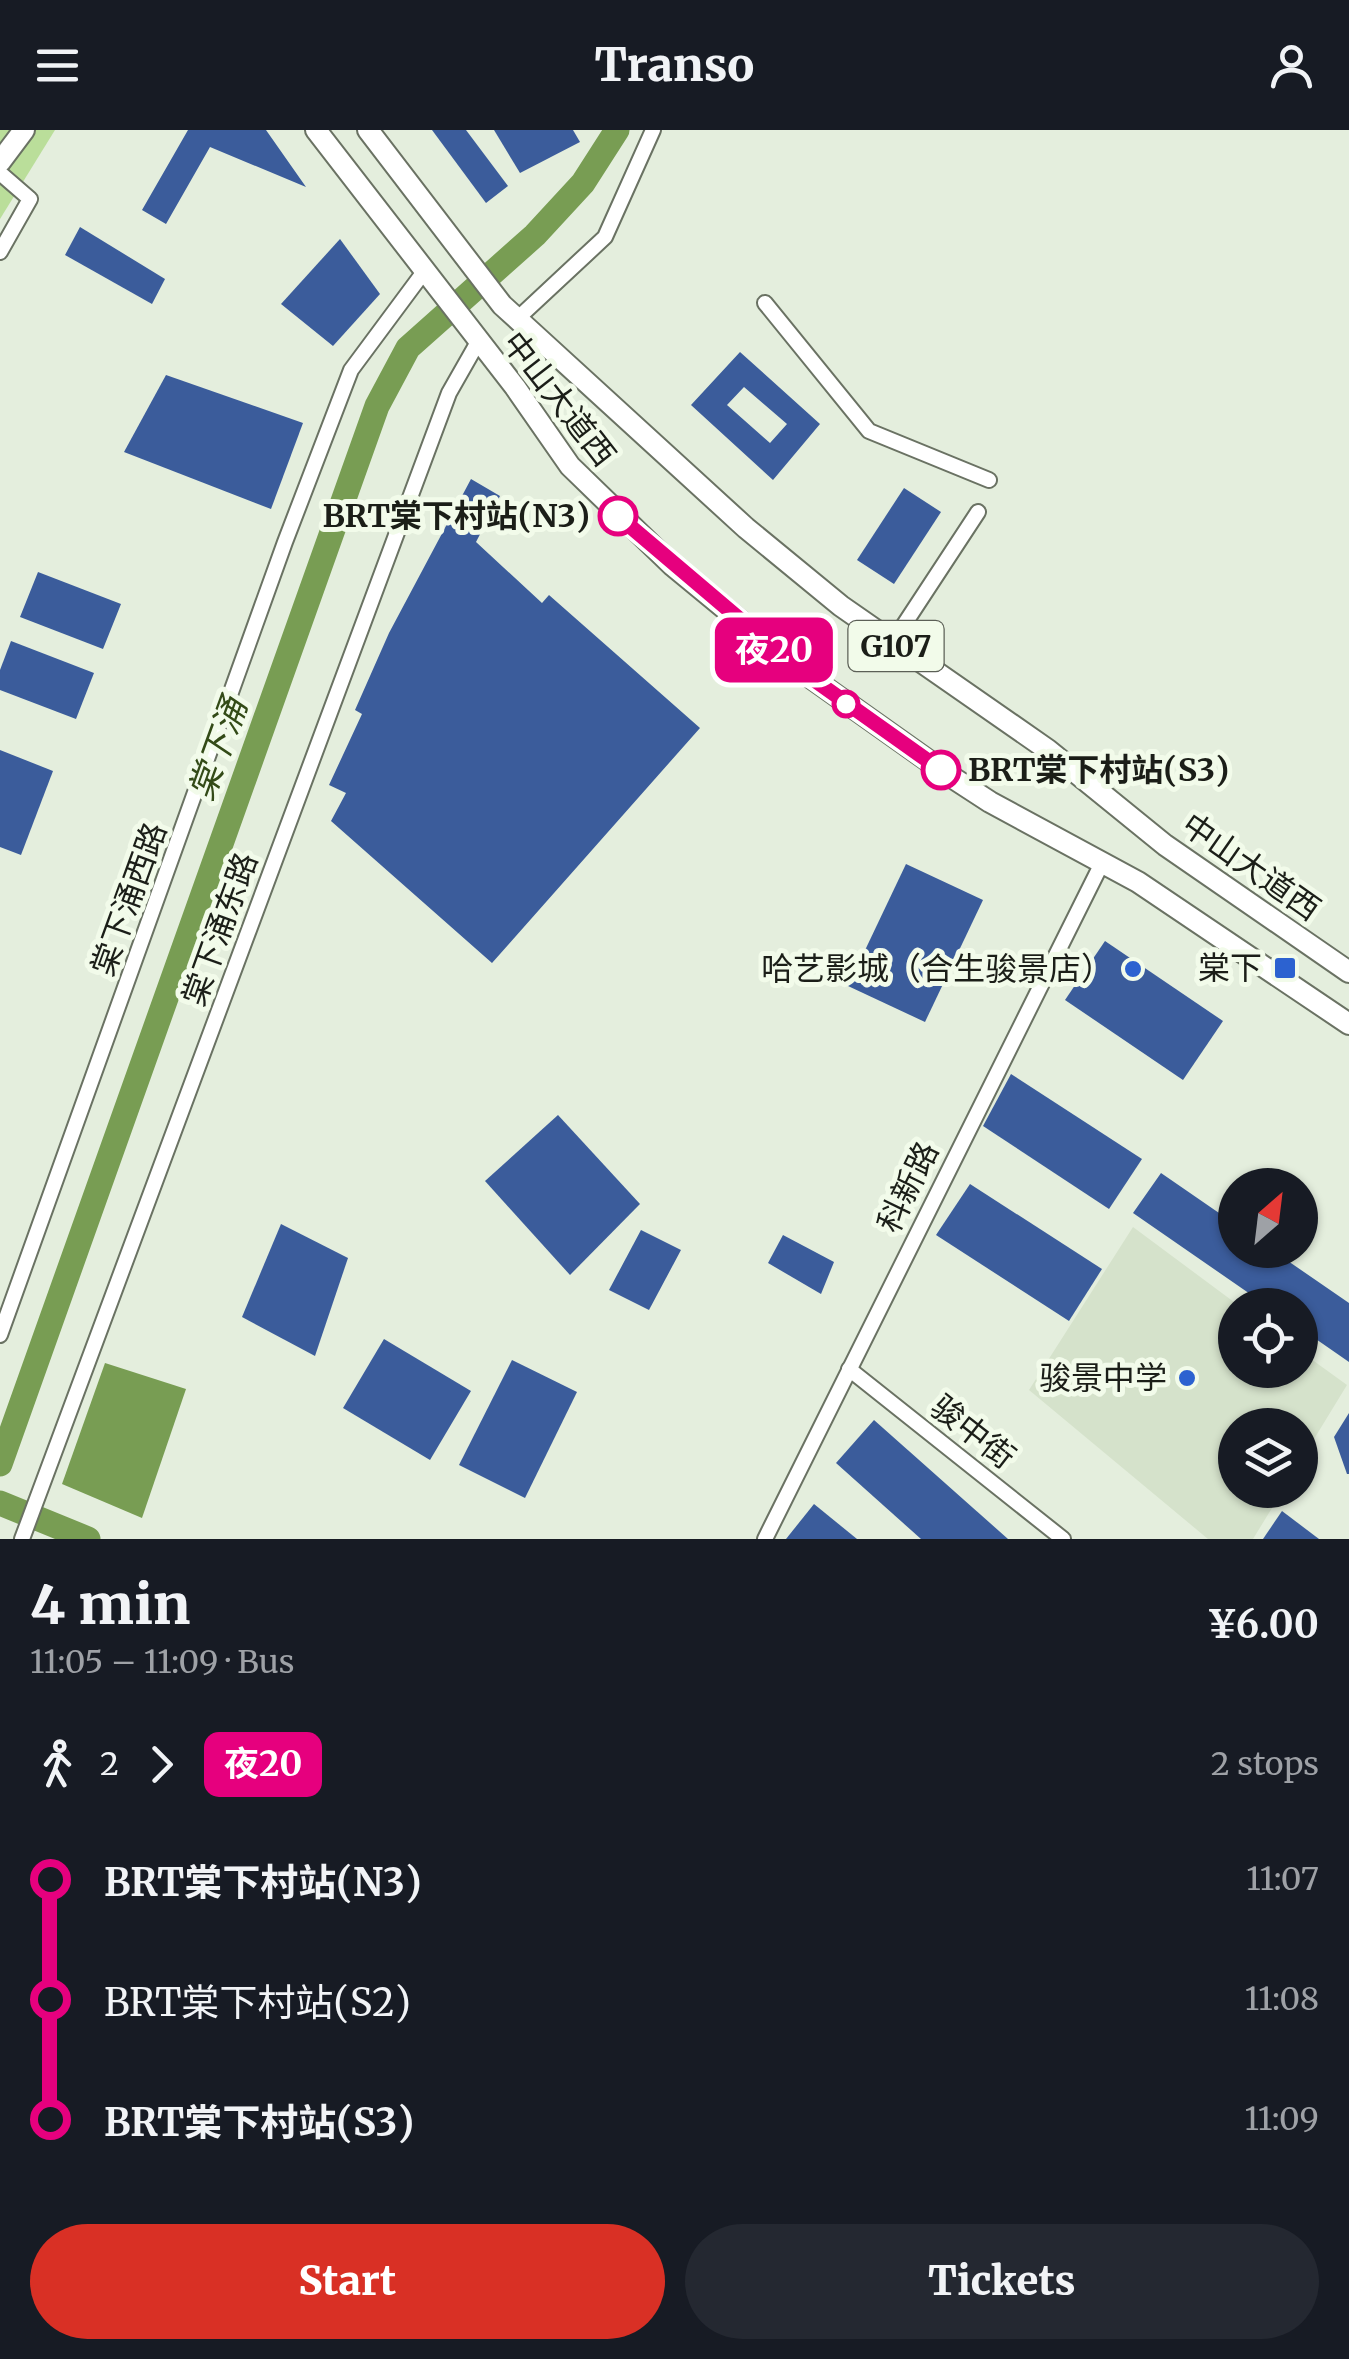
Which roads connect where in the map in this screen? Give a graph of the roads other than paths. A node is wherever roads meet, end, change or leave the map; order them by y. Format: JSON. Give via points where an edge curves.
{"nodes":[{"id":1,"x":24,"y":130,"type":"edge"},
{"id":2,"x":316,"y":130,"type":"edge"},
{"id":3,"x":368,"y":130,"type":"edge"},
{"id":4,"x":653,"y":130,"type":"edge"},
{"id":5,"x":0,"y":162,"type":"edge"},
{"id":6,"x":0,"y":173,"type":"edge"},
{"id":7,"x":0,"y":252,"type":"edge"},
{"id":8,"x":427,"y":279,"type":"junction"},
{"id":9,"x":765,"y":303,"type":"dead end"},
{"id":10,"x":509,"y":312,"type":"junction"},
{"id":11,"x":474,"y":337,"type":"junction"},
{"id":12,"x":989,"y":480,"type":"dead end"},
{"id":13,"x":978,"y":512,"type":"dead end"},
{"id":14,"x":892,"y":643,"type":"junction"},
{"id":15,"x":1102,"y":861,"type":"junction"},
{"id":16,"x":1349,"y":972,"type":"edge"},
{"id":17,"x":1349,"y":1024,"type":"edge"},
{"id":18,"x":0,"y":1335,"type":"edge"},
{"id":19,"x":849,"y":1369,"type":"junction"},
{"id":20,"x":22,"y":1539,"type":"edge"},
{"id":21,"x":765,"y":1539,"type":"edge"},
{"id":22,"x":1063,"y":1539,"type":"edge"}],
"edges":[{"from":1,"to":5,"type":"highway"},
{"from":2,"to":8,"type":"highway","name":"中山大道西","number":"G107"},
{"from":3,"to":10,"type":"highway","name":"中山大道西","number":"G107"},
{"from":4,"to":10,"type":"street","via":[[604,237]]},
{"from":6,"to":7,"type":"street","via":[[30,199]]},
{"from":8,"to":11,"type":"highway","name":"中山大道西","number":"G107"},
{"from":8,"to":18,"type":"street","name":"棠下涌西路","via":[[352,370]]},
{"from":9,"to":12,"type":"street","via":[[869,431]]},
{"from":10,"to":14,"type":"highway","name":"中山大道西","number":"G107","via":[[746,528]]},
{"from":11,"to":15,"type":"highway","name":"中山大道西","number":"G107","via":[[585,484],[702,591],[947,774]]},
{"from":11,"to":20,"type":"street","name":"棠下涌东路"},
{"from":13,"to":14,"type":"street"},
{"from":14,"to":16,"type":"highway","name":"中山大道西","number":"G107"},
{"from":15,"to":17,"type":"highway","name":"中山大道西","number":"G107"},
{"from":15,"to":19,"type":"street","name":"科新路"},
{"from":19,"to":21,"type":"street","name":"科新路"},
{"from":19,"to":22,"type":"street","name":"骏中街"}]}
